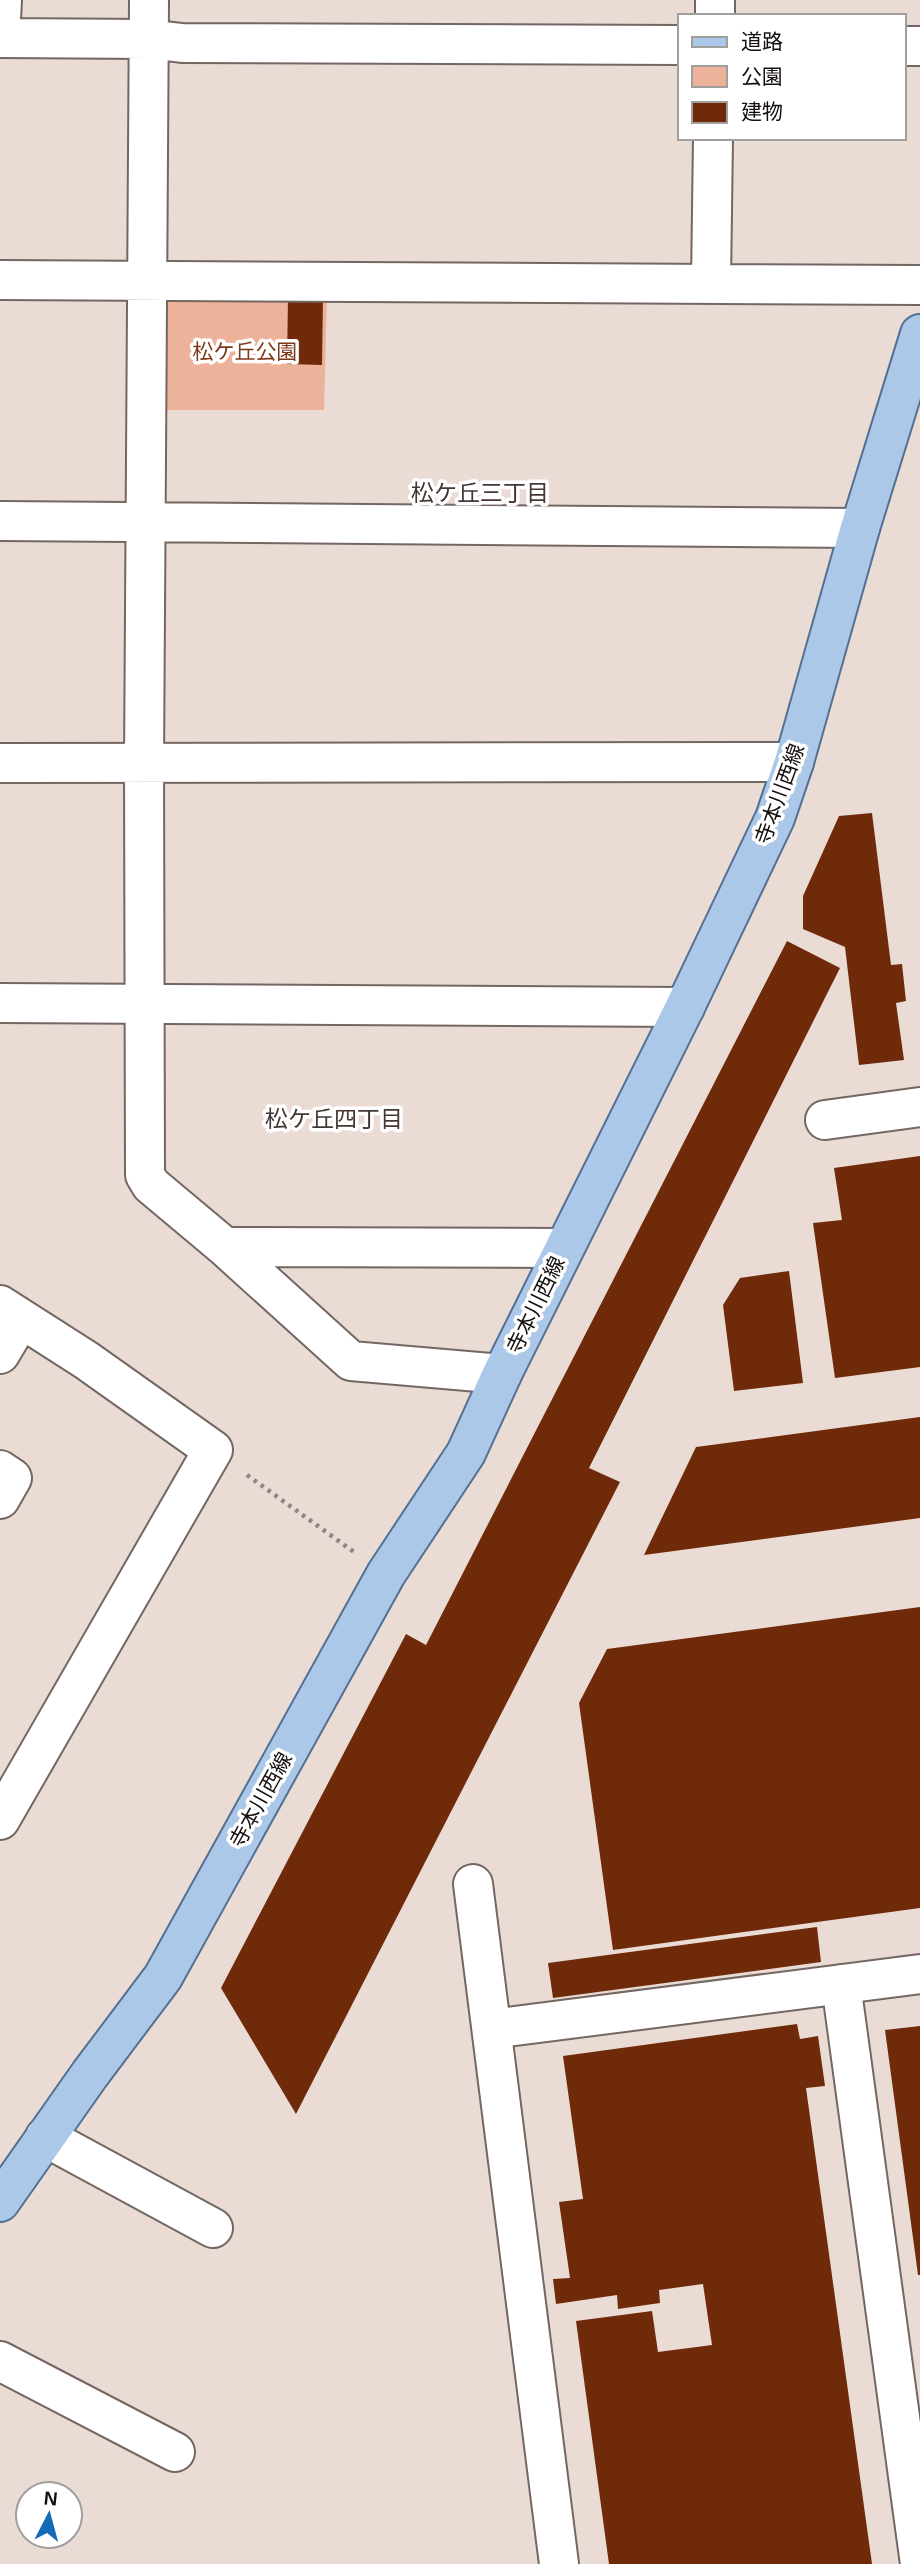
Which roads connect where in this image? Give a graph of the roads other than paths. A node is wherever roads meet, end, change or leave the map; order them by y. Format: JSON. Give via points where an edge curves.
{"nodes":[{"id":1,"x":2,"y":0,"type":"edge"},
{"id":2,"x":149,"y":0,"type":"edge"},
{"id":3,"x":0,"y":38,"type":"edge"},
{"id":4,"x":149,"y":39,"type":"junction"},
{"id":5,"x":678,"y":45,"type":"edge"},
{"id":6,"x":713,"y":140,"type":"edge"},
{"id":7,"x":0,"y":280,"type":"edge"},
{"id":8,"x":149,"y":280,"type":"junction"},
{"id":9,"x":711,"y":283,"type":"junction"},
{"id":10,"x":920,"y":285,"type":"edge"},
{"id":11,"x":920,"y":334,"type":"edge"},
{"id":12,"x":0,"y":522,"type":"edge"},
{"id":13,"x":146,"y":522,"type":"junction"},
{"id":14,"x":860,"y":528,"type":"junction"},
{"id":15,"x":794,"y":762,"type":"junction"},
{"id":16,"x":0,"y":763,"type":"edge"},
{"id":17,"x":144,"y":764,"type":"junction"},
{"id":18,"x":0,"y":1003,"type":"edge"},
{"id":19,"x":144,"y":1004,"type":"junction"},
{"id":20,"x":685,"y":1007,"type":"junction"},
{"id":21,"x":920,"y":1107,"type":"edge"},
{"id":22,"x":825,"y":1120,"type":"dead end"},
{"id":23,"x":225,"y":1247,"type":"junction"},
{"id":24,"x":563,"y":1248,"type":"junction"},
{"id":25,"x":10,"y":1312,"type":"edge"},
{"id":26,"x":0,"y":1354,"type":"edge"},
{"id":27,"x":502,"y":1374,"type":"junction"},
{"id":28,"x":0,"y":1470,"type":"edge"},
{"id":29,"x":0,"y":1499,"type":"edge"},
{"id":30,"x":0,"y":1820,"type":"edge"},
{"id":31,"x":473,"y":1884,"type":"dead end"},
{"id":32,"x":920,"y":1974,"type":"edge"},
{"id":33,"x":841,"y":1984,"type":"junction"},
{"id":34,"x":492,"y":2029,"type":"junction"},
{"id":35,"x":46,"y":2137,"type":"junction"},
{"id":36,"x":5,"y":2184,"type":"edge"},
{"id":37,"x":213,"y":2228,"type":"dead end"},
{"id":38,"x":0,"y":2361,"type":"edge"},
{"id":39,"x":175,"y":2452,"type":"dead end"},
{"id":40,"x":559,"y":2564,"type":"edge"},
{"id":41,"x":920,"y":2564,"type":"edge"}],
"edges":[{"from":1,"to":3,"type":"street"},
{"from":2,"to":4,"type":"street"},
{"from":3,"to":4,"type":"street"},
{"from":4,"to":5,"type":"street","via":[[182,43]]},
{"from":4,"to":8,"type":"street"},
{"from":6,"to":9,"type":"street"},
{"from":7,"to":8,"type":"street"},
{"from":8,"to":9,"type":"street"},
{"from":8,"to":13,"type":"street"},
{"from":9,"to":10,"type":"street"},
{"from":11,"to":14,"type":"main road","name":"寺本川西線"},
{"from":12,"to":13,"type":"street"},
{"from":13,"to":14,"type":"street"},
{"from":13,"to":17,"type":"street"},
{"from":14,"to":15,"type":"main road","name":"寺本川西線"},
{"from":15,"to":17,"type":"street"},
{"from":15,"to":20,"type":"main road","name":"寺本川西線","via":[[775,818]]},
{"from":16,"to":17,"type":"street"},
{"from":17,"to":19,"type":"street"},
{"from":18,"to":19,"type":"street"},
{"from":19,"to":20,"type":"street"},
{"from":19,"to":23,"type":"street","via":[[145,1175]]},
{"from":20,"to":24,"type":"main road","name":"寺本川西線"},
{"from":21,"to":22,"type":"street"},
{"from":23,"to":24,"type":"street"},
{"from":23,"to":27,"type":"street","via":[[351,1361]]},
{"from":24,"to":27,"type":"main road","name":"寺本川西線"},
{"from":25,"to":26,"type":"street"},
{"from":25,"to":30,"type":"street","via":[[213,1450]]},
{"from":27,"to":35,"type":"main road","name":"寺本川西線","via":[[466,1453],[386,1574],[163,1977]]},
{"from":28,"to":29,"type":"street","via":[[12,1478]]},
{"from":31,"to":34,"type":"street"},
{"from":32,"to":33,"type":"street"},
{"from":33,"to":34,"type":"street"},
{"from":33,"to":41,"type":"street"},
{"from":34,"to":40,"type":"street"},
{"from":35,"to":36,"type":"main road","name":"寺本川西線"},
{"from":35,"to":37,"type":"street"},
{"from":38,"to":39,"type":"street"}]}
